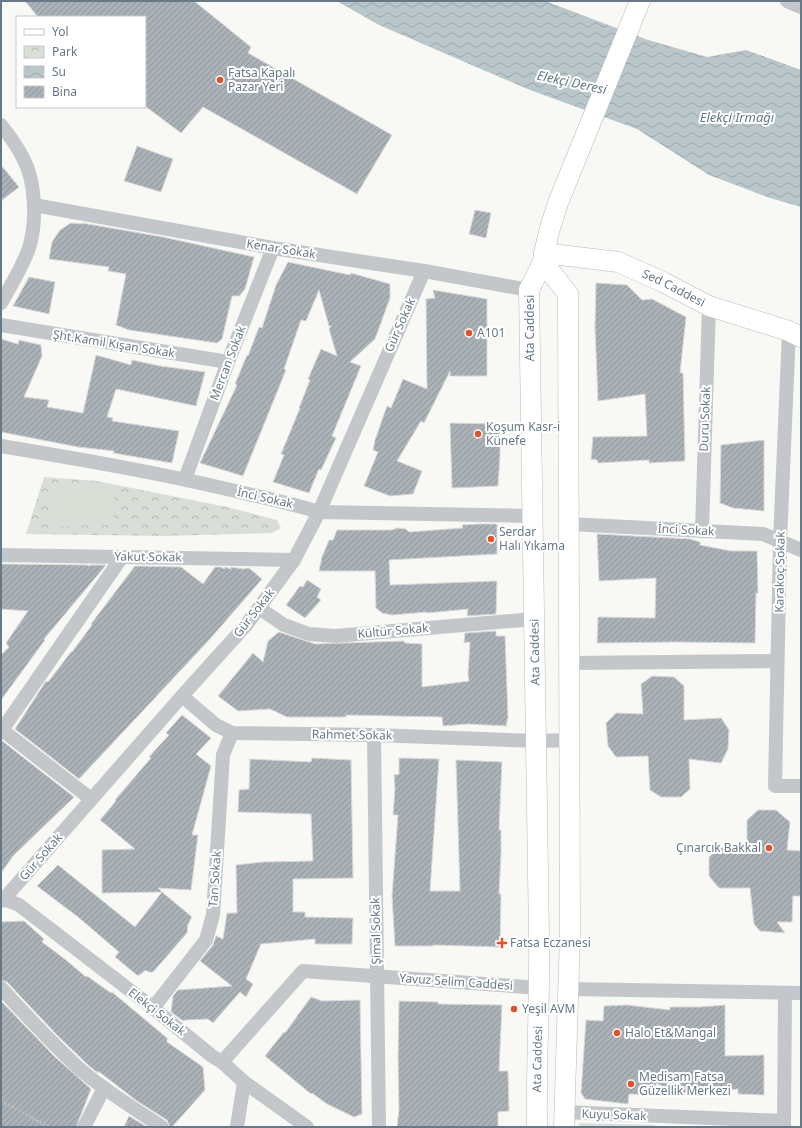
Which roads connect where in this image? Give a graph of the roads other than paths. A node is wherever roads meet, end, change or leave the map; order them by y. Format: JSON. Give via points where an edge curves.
{"nodes":[{"id":1,"x":640,"y":1,"type":"edge"},
{"id":2,"x":787,"y":1,"type":"edge"},
{"id":3,"x":801,"y":7,"type":"edge"},
{"id":4,"x":1,"y":124,"type":"edge"},
{"id":5,"x":34,"y":205,"type":"junction"},
{"id":6,"x":273,"y":248,"type":"junction"},
{"id":7,"x":544,"y":257,"type":"junction"},
{"id":8,"x":424,"y":271,"type":"junction"},
{"id":9,"x":529,"y":290,"type":"junction"},
{"id":10,"x":1,"y":303,"type":"edge"},
{"id":11,"x":709,"y":306,"type":"junction"},
{"id":12,"x":1,"y":325,"type":"edge"},
{"id":13,"x":795,"y":334,"type":"edge"},
{"id":14,"x":228,"y":362,"type":"junction"},
{"id":15,"x":1,"y":446,"type":"edge"},
{"id":16,"x":185,"y":479,"type":"junction"},
{"id":17,"x":319,"y":512,"type":"junction"},
{"id":18,"x":532,"y":516,"type":"junction"},
{"id":19,"x":569,"y":524,"type":"junction"},
{"id":20,"x":702,"y":531,"type":"junction"},
{"id":21,"x":780,"y":541,"type":"junction"},
{"id":22,"x":801,"y":550,"type":"edge"},
{"id":23,"x":1,"y":555,"type":"edge"},
{"id":24,"x":122,"y":557,"type":"junction"},
{"id":25,"x":294,"y":560,"type":"junction"},
{"id":26,"x":259,"y":608,"type":"junction"},
{"id":27,"x":534,"y":619,"type":"junction"},
{"id":28,"x":777,"y":661,"type":"junction"},
{"id":29,"x":569,"y":663,"type":"junction"},
{"id":30,"x":182,"y":696,"type":"junction"},
{"id":31,"x":2,"y":730,"type":"edge"},
{"id":32,"x":232,"y":733,"type":"junction"},
{"id":33,"x":374,"y":735,"type":"junction"},
{"id":34,"x":570,"y":740,"type":"junction"},
{"id":35,"x":536,"y":741,"type":"junction"},
{"id":36,"x":801,"y":786,"type":"edge"},
{"id":37,"x":91,"y":799,"type":"junction"},
{"id":38,"x":3,"y":900,"type":"edge"},
{"id":39,"x":376,"y":976,"type":"junction"},
{"id":40,"x":1,"y":988,"type":"edge"},
{"id":41,"x":540,"y":988,"type":"junction"},
{"id":42,"x":568,"y":989,"type":"junction"},
{"id":43,"x":785,"y":993,"type":"junction"},
{"id":44,"x":801,"y":993,"type":"edge"},
{"id":45,"x":153,"y":1008,"type":"junction"},
{"id":46,"x":222,"y":1062,"type":"junction"},
{"id":47,"x":244,"y":1082,"type":"junction"},
{"id":48,"x":104,"y":1088,"type":"junction"},
{"id":49,"x":564,"y":1120,"type":"edge"},
{"id":50,"x":716,"y":1123,"type":"edge"},
{"id":51,"x":784,"y":1124,"type":"edge"},
{"id":52,"x":84,"y":1127,"type":"edge"},
{"id":53,"x":162,"y":1127,"type":"edge"},
{"id":54,"x":237,"y":1127,"type":"edge"},
{"id":55,"x":307,"y":1127,"type":"edge"},
{"id":56,"x":378,"y":1127,"type":"edge"},
{"id":57,"x":537,"y":1127,"type":"edge"}],
"edges":[{"from":1,"to":7,"type":"main road","name":"Ata Caddesi","via":[[558,203]]},
{"from":2,"to":3,"type":"street"},
{"from":4,"to":5,"type":"street","via":[[24,159],[32,185]]},
{"from":5,"to":6,"type":"street","name":"Kenar Sokak"},
{"from":5,"to":10,"type":"street","via":[[35,215],[29,247],[19,272]]},
{"from":6,"to":8,"type":"street","name":"Kenar Sokak"},
{"from":6,"to":14,"type":"street","name":"Mercan Sokak"},
{"from":7,"to":9,"type":"main road","name":"Ata Caddesi"},
{"from":7,"to":11,"type":"main road","name":"Sed Caddesi","via":[[618,262]]},
{"from":7,"to":19,"type":"main road","via":[[568,294]]},
{"from":8,"to":9,"type":"street","name":"Kenar Sokak"},
{"from":8,"to":17,"type":"street","name":"Gür Sokak"},
{"from":9,"to":18,"type":"main road","name":"Ata Caddesi"},
{"from":11,"to":13,"type":"main road","name":"Sed Caddesi"},
{"from":11,"to":20,"type":"street","name":"Duru Sokak"},
{"from":12,"to":14,"type":"street","name":"Şht.Kamil Kışan Sokak"},
{"from":13,"to":21,"type":"street","name":"Karakoç Sokak"},
{"from":14,"to":16,"type":"street","name":"Mercan Sokak"},
{"from":15,"to":16,"type":"street","name":"İnci Sokak"},
{"from":16,"to":17,"type":"street","name":"İnci Sokak"},
{"from":17,"to":18,"type":"street","name":"İnci Sokak"},
{"from":17,"to":25,"type":"street","name":"Gür Sokak"},
{"from":18,"to":27,"type":"main road","name":"Ata Caddesi"},
{"from":19,"to":20,"type":"street","name":"İnci Sokak"},
{"from":19,"to":29,"type":"main road"},
{"from":20,"to":21,"type":"street","name":"İnci Sokak","via":[[764,534]]},
{"from":21,"to":22,"type":"street","name":"İnci Sokak"},
{"from":21,"to":28,"type":"street","name":"Karakoç Sokak"},
{"from":23,"to":24,"type":"street","name":"Yakut Sokak"},
{"from":24,"to":25,"type":"street","name":"Yakut Sokak"},
{"from":24,"to":31,"type":"street"},
{"from":25,"to":26,"type":"street","name":"Gür Sokak"},
{"from":26,"to":27,"type":"street","name":"Kültür Sokak","via":[[284,625],[309,634],[335,636]]},
{"from":26,"to":30,"type":"street","name":"Gür Sokak"},
{"from":27,"to":35,"type":"main road","name":"Ata Caddesi"},
{"from":28,"to":29,"type":"street"},
{"from":28,"to":36,"type":"street","name":"Karakoç Sokak","via":[[775,786]]},
{"from":29,"to":34,"type":"main road"},
{"from":30,"to":32,"type":"street","name":"Rahmet Sokak","via":[[216,725]]},
{"from":30,"to":37,"type":"street","name":"Gür Sokak"},
{"from":31,"to":37,"type":"street"},
{"from":32,"to":33,"type":"street","name":"Rahmet Sokak"},
{"from":32,"to":45,"type":"street","name":"Tan Sokak","via":[[223,755],[213,915],[206,940]]},
{"from":33,"to":35,"type":"street","name":"Rahmet Sokak"},
{"from":33,"to":39,"type":"street","name":"Şimal Sokak"},
{"from":34,"to":35,"type":"street","name":"Rahmet Sokak"},
{"from":34,"to":42,"type":"main road"},
{"from":35,"to":41,"type":"main road","name":"Ata Caddesi"},
{"from":37,"to":38,"type":"street","name":"Gür Sokak"},
{"from":38,"to":45,"type":"street","name":"Elekçi Sokak","via":[[19,905]]},
{"from":39,"to":41,"type":"street","name":"Yavuz Selim Caddesi"},
{"from":39,"to":46,"type":"street","name":"Yavuz Selim Caddesi","via":[[303,971]]},
{"from":39,"to":56,"type":"street","name":"Şimal Sokak"},
{"from":40,"to":48,"type":"street","via":[[82,1071]]},
{"from":41,"to":42,"type":"main road"},
{"from":41,"to":57,"type":"main road","name":"Ata Caddesi","via":[[536,1073]]},
{"from":42,"to":43,"type":"street"},
{"from":42,"to":49,"type":"main road"},
{"from":43,"to":44,"type":"street"},
{"from":43,"to":51,"type":"street"},
{"from":45,"to":46,"type":"street","name":"Elekçi Sokak"},
{"from":46,"to":47,"type":"street","name":"Elekçi Sokak"},
{"from":47,"to":54,"type":"street"},
{"from":47,"to":55,"type":"street","name":"Elekçi Sokak"},
{"from":48,"to":52,"type":"street"},
{"from":48,"to":53,"type":"street"},
{"from":49,"to":50,"type":"street","name":"Kuyu Sokak"},
{"from":50,"to":51,"type":"street","name":"Kuyu Sokak"}]}
